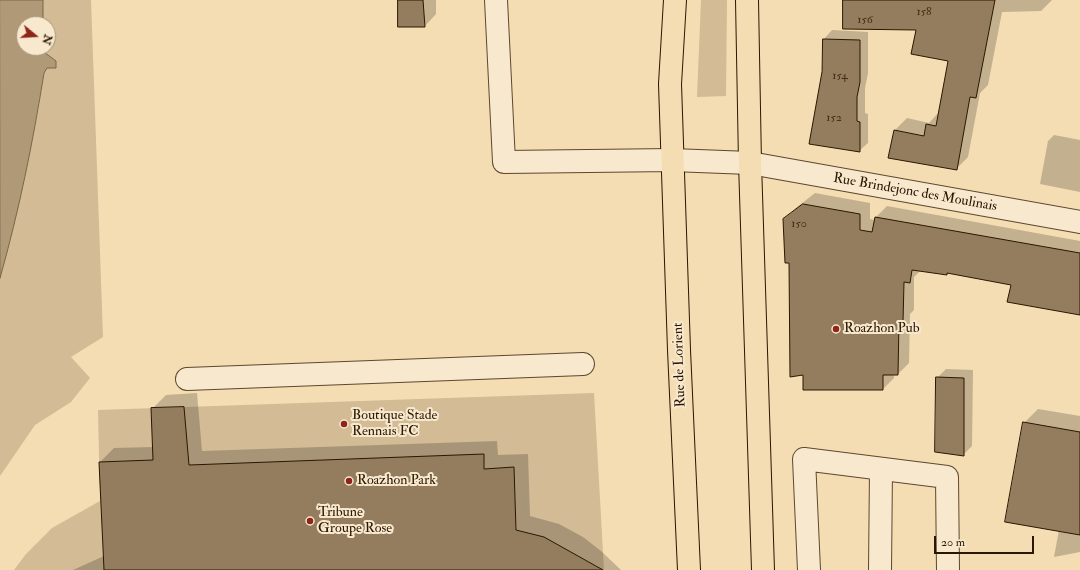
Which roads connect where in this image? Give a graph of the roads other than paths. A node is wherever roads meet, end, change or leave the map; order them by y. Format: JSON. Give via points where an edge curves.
{"nodes":[{"id":1,"x":496,"y":0,"type":"edge"},
{"id":2,"x":675,"y":0,"type":"edge"},
{"id":3,"x":747,"y":0,"type":"edge"},
{"id":4,"x":672,"y":160,"type":"junction"},
{"id":5,"x":750,"y":163,"type":"junction"},
{"id":6,"x":1080,"y":222,"type":"edge"},
{"id":7,"x":583,"y":364,"type":"dead end"},
{"id":8,"x":187,"y":379,"type":"dead end"},
{"id":9,"x":881,"y":469,"type":"junction"},
{"id":10,"x":689,"y":570,"type":"edge"},
{"id":11,"x":763,"y":570,"type":"edge"},
{"id":12,"x":809,"y":570,"type":"edge"},
{"id":13,"x":880,"y":570,"type":"edge"},
{"id":14,"x":948,"y":570,"type":"edge"}],
"edges":[{"from":1,"to":4,"type":"street","via":[[504,162]]},
{"from":2,"to":4,"type":"main road","name":"Rue de Lorient","via":[[670,84]]},
{"from":3,"to":5,"type":"main road"},
{"from":4,"to":5,"type":"street"},
{"from":4,"to":10,"type":"main road","name":"Rue de Lorient"},
{"from":5,"to":6,"type":"street","name":"Rue Brindejonc des Moulinais"},
{"from":5,"to":11,"type":"main road"},
{"from":7,"to":8,"type":"street"},
{"from":9,"to":12,"type":"street","via":[[804,459]]},
{"from":9,"to":13,"type":"street"},
{"from":9,"to":14,"type":"street","via":[[947,477]]}]}
